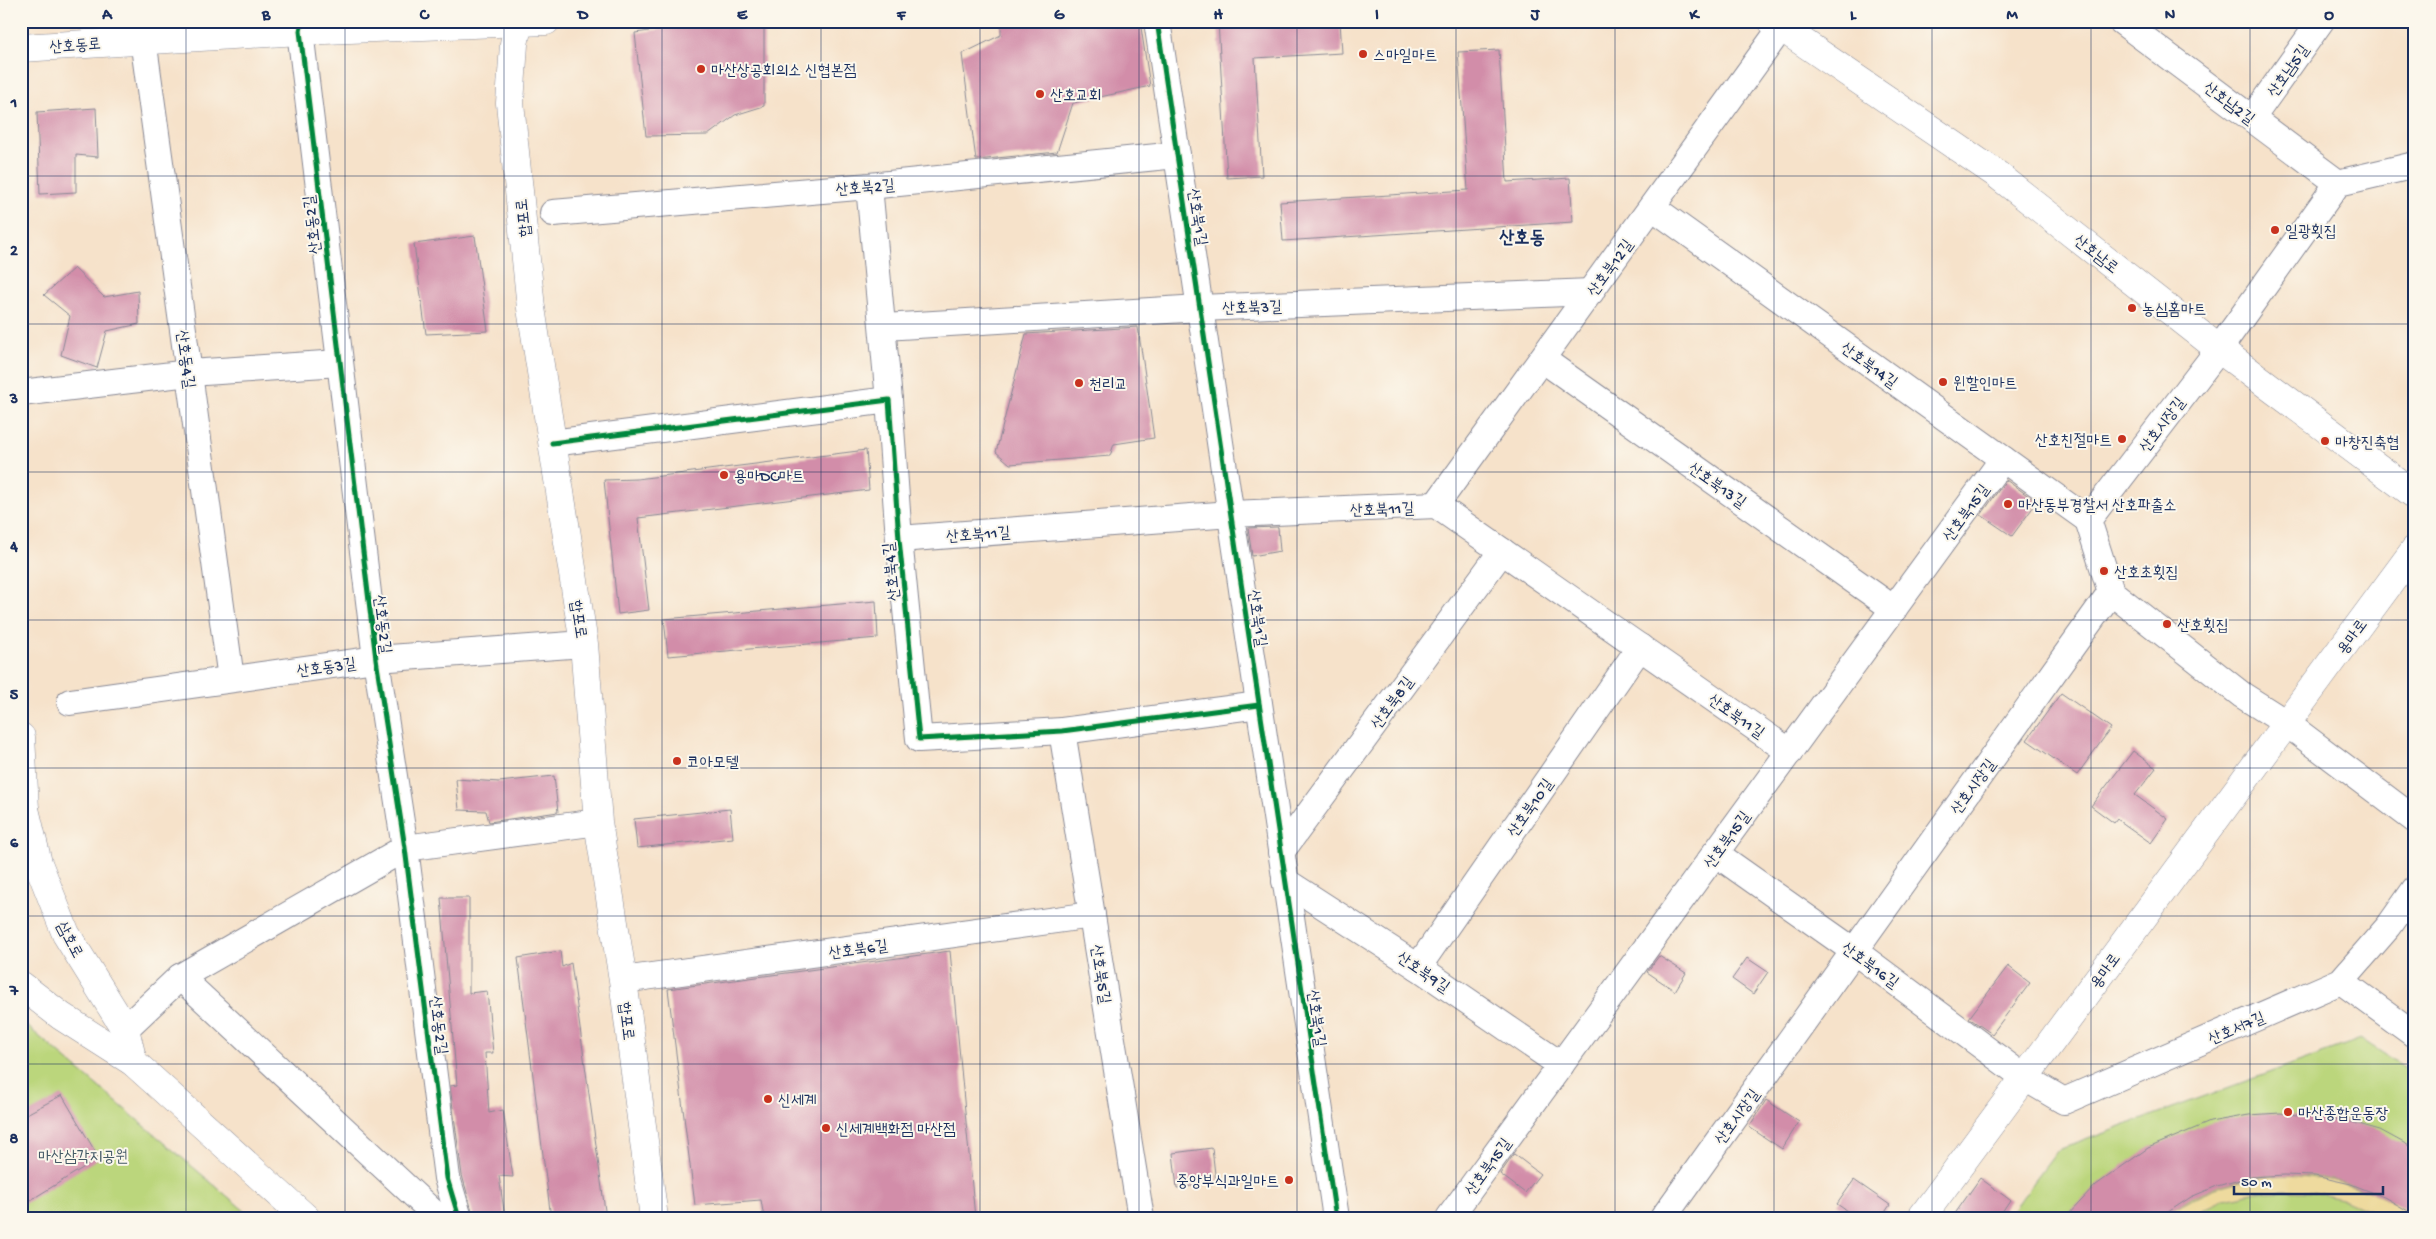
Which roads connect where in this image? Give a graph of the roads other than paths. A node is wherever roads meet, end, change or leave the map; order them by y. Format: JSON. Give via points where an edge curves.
{"nodes":[{"id":1,"x":546,"y":21,"type":"edge"},
{"id":2,"x":1157,"y":21,"type":"edge"},
{"id":3,"x":2121,"y":21,"type":"edge"},
{"id":4,"x":2321,"y":21,"type":"edge"},
{"id":5,"x":519,"y":22,"type":"edge"},
{"id":6,"x":1780,"y":23,"type":"edge"},
{"id":7,"x":301,"y":26,"type":"edge"},
{"id":8,"x":143,"y":30,"type":"edge"},
{"id":9,"x":21,"y":48,"type":"edge"},
{"id":10,"x":2252,"y":118,"type":"junction"},
{"id":11,"x":1177,"y":155,"type":"junction"},
{"id":12,"x":2415,"y":165,"type":"edge"},
{"id":13,"x":2338,"y":183,"type":"junction"},
{"id":14,"x":869,"y":186,"type":"junction"},
{"id":15,"x":1652,"y":207,"type":"junction"},
{"id":16,"x":553,"y":213,"type":"dead end"},
{"id":17,"x":1591,"y":292,"type":"junction"},
{"id":18,"x":1200,"y":308,"type":"junction"},
{"id":19,"x":884,"y":328,"type":"junction"},
{"id":20,"x":2219,"y":349,"type":"junction"},
{"id":21,"x":1542,"y":359,"type":"junction"},
{"id":22,"x":340,"y":363,"type":"junction"},
{"id":23,"x":189,"y":373,"type":"junction"},
{"id":24,"x":21,"y":392,"type":"edge"},
{"id":25,"x":890,"y":400,"type":"junction"},
{"id":26,"x":552,"y":443,"type":"junction"},
{"id":27,"x":2003,"y":459,"type":"junction"},
{"id":28,"x":2415,"y":495,"type":"edge"},
{"id":29,"x":1436,"y":505,"type":"junction"},
{"id":30,"x":1231,"y":514,"type":"junction"},
{"id":31,"x":2088,"y":520,"type":"junction"},
{"id":32,"x":899,"y":539,"type":"junction"},
{"id":33,"x":2415,"y":548,"type":"edge"},
{"id":34,"x":1502,"y":551,"type":"junction"},
{"id":35,"x":2111,"y":592,"type":"junction"},
{"id":36,"x":1894,"y":609,"type":"junction"},
{"id":37,"x":584,"y":644,"type":"junction"},
{"id":38,"x":1640,"y":648,"type":"junction"},
{"id":39,"x":376,"y":659,"type":"junction"},
{"id":40,"x":231,"y":679,"type":"junction"},
{"id":41,"x":70,"y":702,"type":"dead end"},
{"id":42,"x":1259,"y":705,"type":"junction"},
{"id":43,"x":2286,"y":723,"type":"junction"},
{"id":44,"x":1062,"y":731,"type":"junction"},
{"id":45,"x":21,"y":737,"type":"edge"},
{"id":46,"x":1790,"y":752,"type":"junction"},
{"id":47,"x":23,"y":812,"type":"edge"},
{"id":48,"x":2415,"y":820,"type":"edge"},
{"id":49,"x":598,"y":822,"type":"junction"},
{"id":50,"x":405,"y":848,"type":"junction"},
{"id":51,"x":1281,"y":852,"type":"junction"},
{"id":52,"x":1715,"y":854,"type":"junction"},
{"id":53,"x":1285,"y":881,"type":"junction"},
{"id":54,"x":2415,"y":889,"type":"edge"},
{"id":55,"x":1092,"y":916,"type":"junction"},
{"id":56,"x":1854,"y":951,"type":"junction"},
{"id":57,"x":1418,"y":967,"type":"junction"},
{"id":58,"x":180,"y":977,"type":"junction"},
{"id":59,"x":623,"y":980,"type":"junction"},
{"id":60,"x":2341,"y":981,"type":"junction"},
{"id":61,"x":21,"y":986,"type":"edge"},
{"id":62,"x":125,"y":1029,"type":"junction"},
{"id":63,"x":2415,"y":1035,"type":"edge"},
{"id":64,"x":133,"y":1062,"type":"junction"},
{"id":65,"x":1561,"y":1064,"type":"junction"},
{"id":66,"x":2025,"y":1078,"type":"junction"},
{"id":67,"x":306,"y":1218,"type":"edge"},
{"id":68,"x":439,"y":1218,"type":"edge"},
{"id":69,"x":460,"y":1218,"type":"edge"},
{"id":70,"x":654,"y":1218,"type":"edge"},
{"id":71,"x":1141,"y":1218,"type":"edge"},
{"id":72,"x":1336,"y":1218,"type":"edge"},
{"id":73,"x":1449,"y":1218,"type":"edge"},
{"id":74,"x":1663,"y":1218,"type":"edge"},
{"id":75,"x":1921,"y":1218,"type":"edge"}],
"edges":[{"from":1,"to":5,"type":"main road"},
{"from":2,"to":11,"type":"street","name":"산호북1길"},
{"from":3,"to":10,"type":"street","name":"산호남2길"},
{"from":4,"to":10,"type":"street","name":"산호남5길"},
{"from":5,"to":7,"type":"main road","name":"산호동로"},
{"from":5,"to":26,"type":"main road","name":"합포로","via":[[514,44],[510,103],[531,308]]},
{"from":6,"to":15,"type":"street","name":"산호북12길"},
{"from":6,"to":20,"type":"main road","name":"산호남로","via":[[1995,173]]},
{"from":7,"to":8,"type":"main road","name":"산호동로"},
{"from":7,"to":22,"type":"street","name":"산호동2길"},
{"from":8,"to":9,"type":"main road","name":"산호동로"},
{"from":8,"to":23,"type":"street","name":"산호동4길"},
{"from":10,"to":13,"type":"street","name":"산호남2길"},
{"from":11,"to":14,"type":"street","name":"산호북2길"},
{"from":11,"to":18,"type":"street","name":"산호북1길"},
{"from":12,"to":13,"type":"street"},
{"from":13,"to":20,"type":"street"},
{"from":14,"to":16,"type":"street","name":"산호북2길"},
{"from":14,"to":19,"type":"street","name":"산호북4길"},
{"from":15,"to":17,"type":"street","name":"산호북12길"},
{"from":15,"to":27,"type":"street","name":"산호북14길"},
{"from":17,"to":18,"type":"street","name":"산호북3길"},
{"from":17,"to":21,"type":"street","name":"산호북12길"},
{"from":18,"to":19,"type":"street","name":"산호북3길"},
{"from":18,"to":30,"type":"street","name":"산호북1길"},
{"from":19,"to":25,"type":"street","name":"산호북4길"},
{"from":20,"to":28,"type":"main road","name":"산호남로"},
{"from":20,"to":31,"type":"street","name":"산호시장길"},
{"from":21,"to":29,"type":"street","name":"산호북12길"},
{"from":21,"to":36,"type":"street","name":"산호북13길"},
{"from":22,"to":23,"type":"street"},
{"from":22,"to":39,"type":"street","name":"산호동2길"},
{"from":23,"to":24,"type":"street"},
{"from":23,"to":40,"type":"street","name":"산호동4길"},
{"from":25,"to":26,"type":"street"},
{"from":25,"to":32,"type":"street","name":"산호북4길"},
{"from":26,"to":37,"type":"main road","name":"합포로"},
{"from":27,"to":31,"type":"street","name":"산호북14길"},
{"from":27,"to":36,"type":"street","name":"산호북15길"},
{"from":29,"to":30,"type":"street","name":"산호북11길"},
{"from":29,"to":34,"type":"street","name":"산호북11길"},
{"from":30,"to":32,"type":"street","name":"산호북11길"},
{"from":30,"to":42,"type":"street","name":"산호북1길"},
{"from":31,"to":35,"type":"street"},
{"from":32,"to":44,"type":"street","name":"산호북4길","via":[[919,739]]},
{"from":33,"to":43,"type":"main road","name":"용마로"},
{"from":34,"to":38,"type":"street","name":"산호북11길"},
{"from":34,"to":51,"type":"street","name":"산호북8길"},
{"from":35,"to":43,"type":"street","via":[[2242,695]]},
{"from":35,"to":56,"type":"street","name":"산호시장길"},
{"from":36,"to":46,"type":"street","name":"산호북15길"},
{"from":37,"to":39,"type":"street","name":"산호동3길"},
{"from":37,"to":49,"type":"main road","name":"합포로"},
{"from":38,"to":46,"type":"street","name":"산호북11길"},
{"from":38,"to":57,"type":"street","name":"산호북10길"},
{"from":39,"to":40,"type":"street","name":"산호동3길"},
{"from":39,"to":50,"type":"street","name":"산호동2길"},
{"from":40,"to":41,"type":"street","name":"산호동3길"},
{"from":42,"to":44,"type":"street","name":"산호북4길"},
{"from":42,"to":51,"type":"street","name":"산호북1길"},
{"from":43,"to":48,"type":"street"},
{"from":43,"to":66,"type":"main road","name":"용마로"},
{"from":44,"to":55,"type":"street","name":"산호북5길"},
{"from":45,"to":47,"type":"main road","name":"삼호로"},
{"from":46,"to":52,"type":"street","name":"산호북15길"},
{"from":47,"to":62,"type":"main road","name":"삼호로","via":[[66,934]]},
{"from":49,"to":50,"type":"street"},
{"from":49,"to":59,"type":"main road","name":"합포로"},
{"from":50,"to":58,"type":"street"},
{"from":50,"to":69,"type":"street","name":"산호동2길","via":[[448,1178]]},
{"from":51,"to":53,"type":"street","name":"산호북1길"},
{"from":52,"to":56,"type":"street","name":"산호북16길"},
{"from":52,"to":65,"type":"street","name":"산호북15길"},
{"from":53,"to":57,"type":"street","name":"산호북9길"},
{"from":53,"to":72,"type":"street","name":"산호북1길"},
{"from":54,"to":60,"type":"street","name":"산호서7길","via":[[2389,926]]},
{"from":55,"to":59,"type":"street","name":"산호북6길"},
{"from":55,"to":71,"type":"street","name":"산호북5길"},
{"from":56,"to":66,"type":"street","name":"산호북16길"},
{"from":56,"to":74,"type":"street","name":"산호시장길"},
{"from":57,"to":65,"type":"street","name":"산호북9길"},
{"from":58,"to":62,"type":"street"},
{"from":58,"to":68,"type":"street"},
{"from":59,"to":70,"type":"main road","name":"합포로"},
{"from":60,"to":63,"type":"street"},
{"from":60,"to":66,"type":"street","name":"산호서7길","via":[[2064,1101]]},
{"from":61,"to":64,"type":"main road"},
{"from":62,"to":64,"type":"main road","name":"삼호로"},
{"from":64,"to":67,"type":"main road"},
{"from":65,"to":73,"type":"street","name":"산호북15길"},
{"from":66,"to":75,"type":"main road","name":"용마로"}]}
